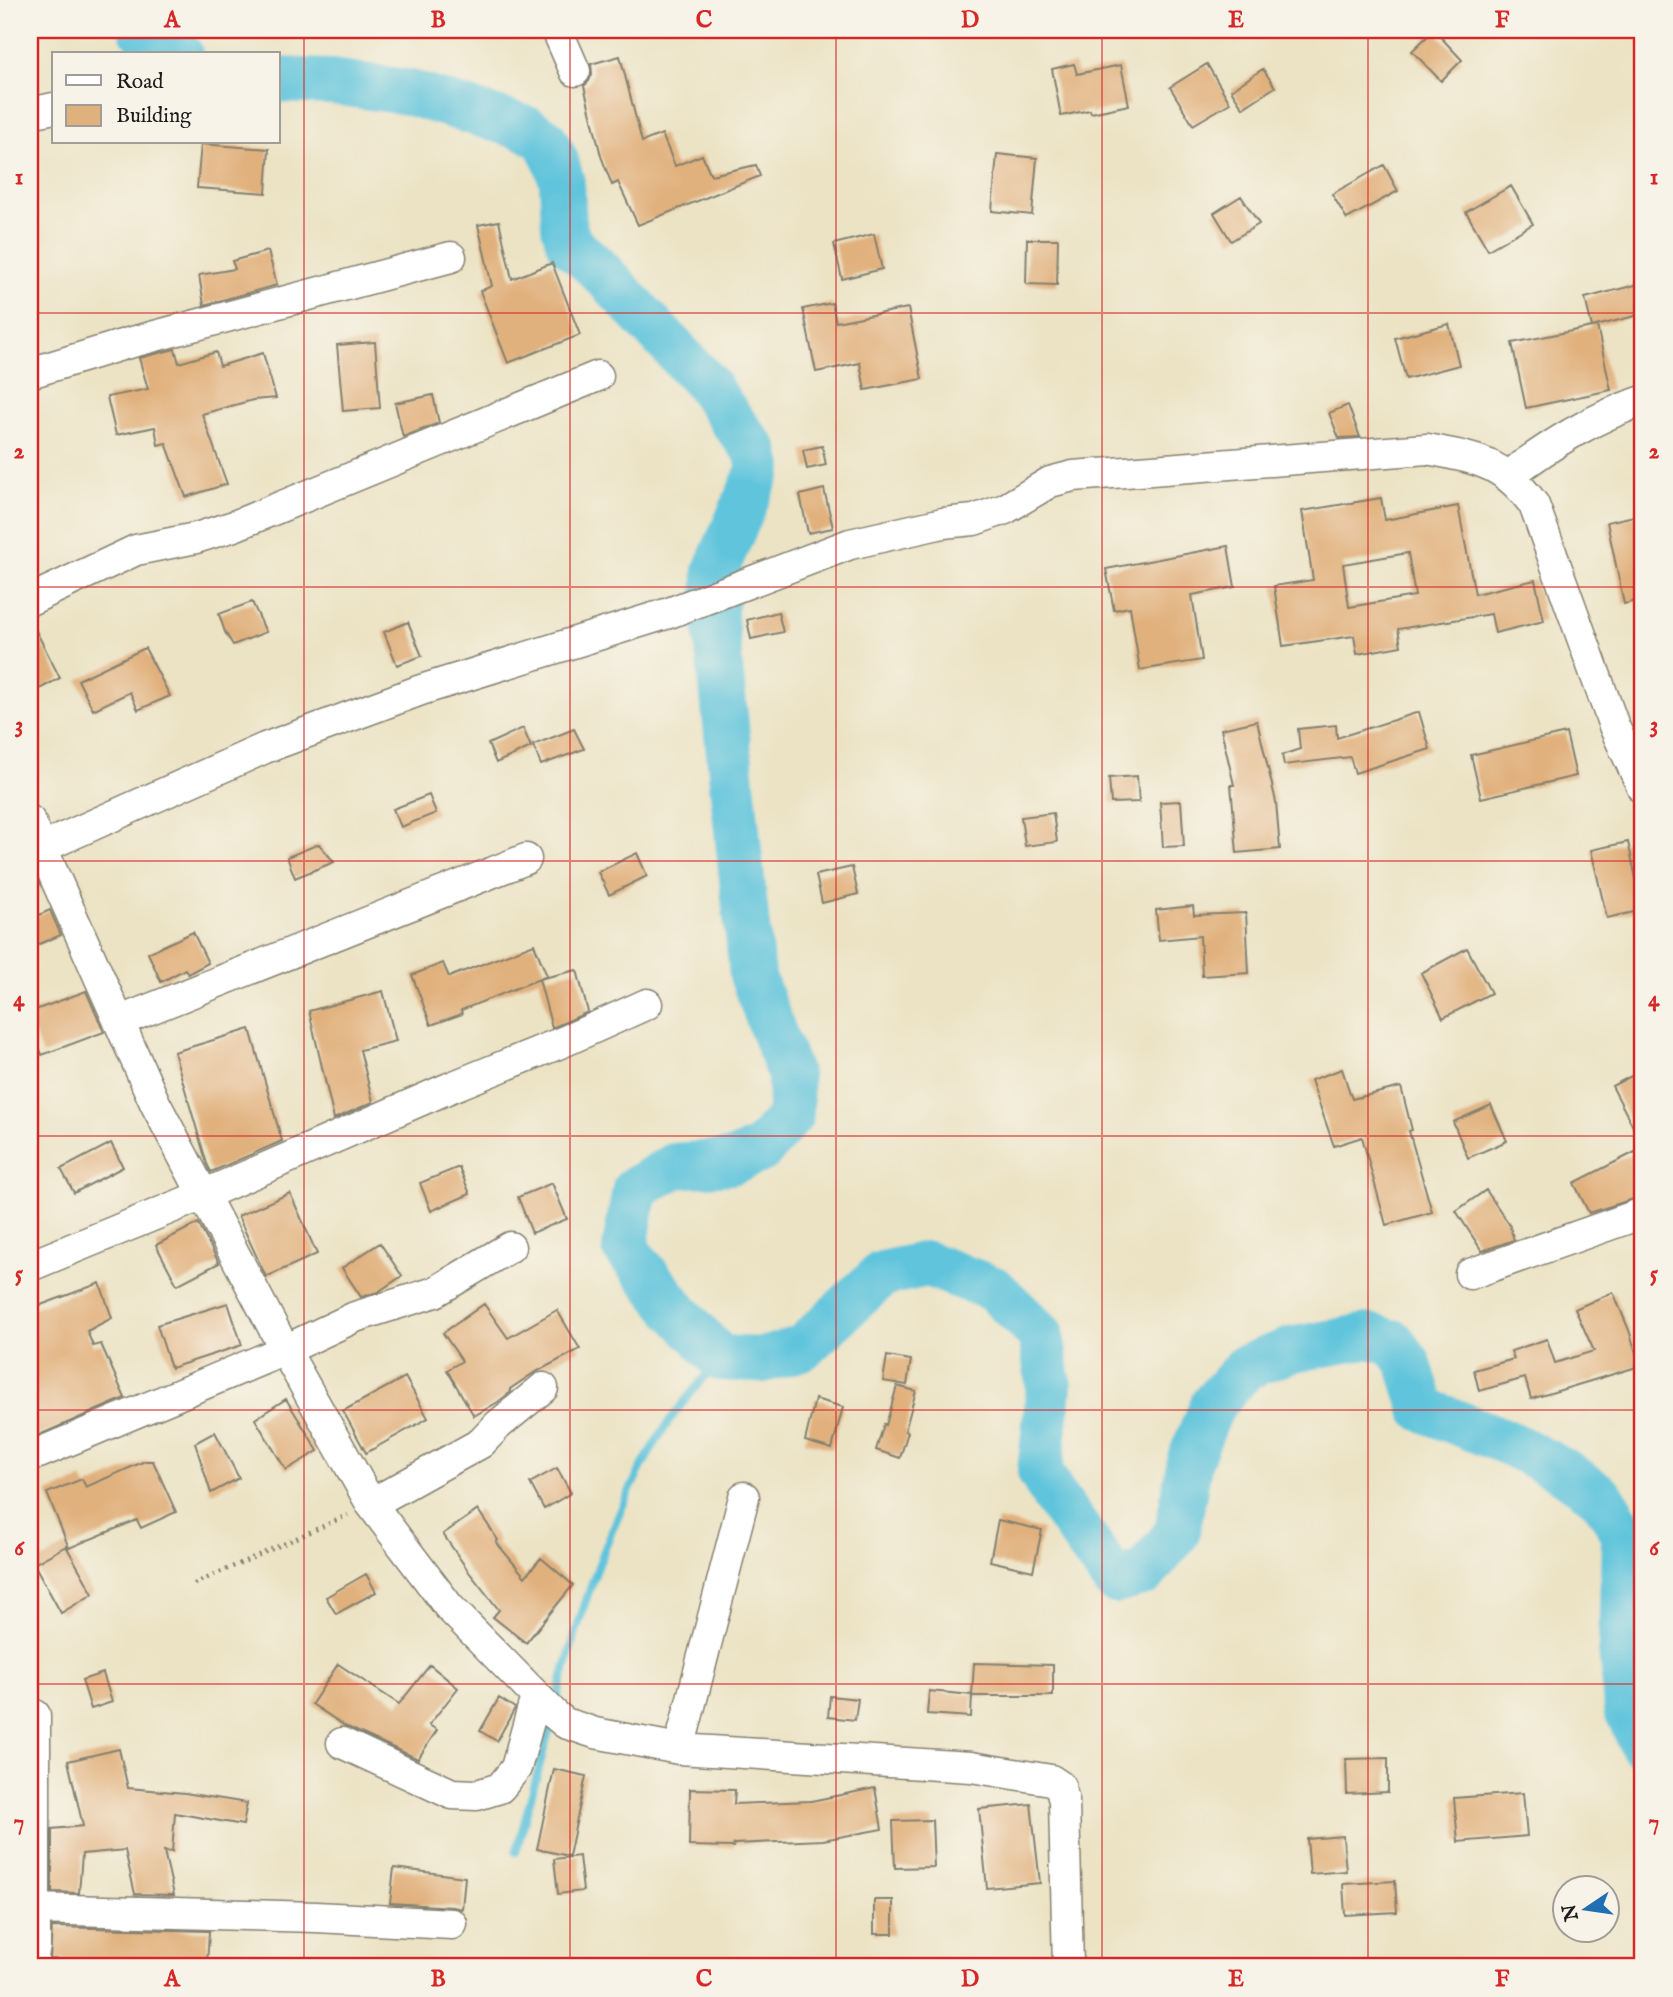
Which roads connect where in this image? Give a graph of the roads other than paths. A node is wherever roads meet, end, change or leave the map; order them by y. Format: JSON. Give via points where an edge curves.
{"nodes":[{"id":1,"x":557,"y":30,"type":"edge"},
{"id":2,"x":575,"y":71,"type":"dead end"},
{"id":3,"x":52,"y":108,"type":"edge"},
{"id":4,"x":30,"y":113,"type":"edge"},
{"id":5,"x":451,"y":257,"type":"dead end"},
{"id":6,"x":30,"y":373,"type":"edge"},
{"id":7,"x":598,"y":376,"type":"dead end"},
{"id":8,"x":1643,"y":401,"type":"edge"},
{"id":9,"x":1508,"y":476,"type":"junction"},
{"id":10,"x":30,"y":600,"type":"edge"},
{"id":11,"x":1643,"y":787,"type":"edge"},
{"id":12,"x":30,"y":821,"type":"edge"},
{"id":13,"x":36,"y":850,"type":"edge"},
{"id":14,"x":526,"y":859,"type":"dead end"},
{"id":15,"x":647,"y":1004,"type":"dead end"},
{"id":16,"x":120,"y":1021,"type":"junction"},
{"id":17,"x":202,"y":1195,"type":"junction"},
{"id":18,"x":1643,"y":1213,"type":"edge"},
{"id":19,"x":510,"y":1247,"type":"dead end"},
{"id":20,"x":30,"y":1266,"type":"edge"},
{"id":21,"x":1470,"y":1275,"type":"dead end"},
{"id":22,"x":285,"y":1350,"type":"junction"},
{"id":23,"x":543,"y":1388,"type":"dead end"},
{"id":24,"x":39,"y":1453,"type":"dead end"},
{"id":25,"x":744,"y":1497,"type":"dead end"},
{"id":26,"x":371,"y":1504,"type":"junction"},
{"id":27,"x":540,"y":1700,"type":"junction"},
{"id":28,"x":35,"y":1715,"type":"dead end"},
{"id":29,"x":342,"y":1743,"type":"dead end"},
{"id":30,"x":679,"y":1749,"type":"junction"},
{"id":31,"x":35,"y":1909,"type":"junction"},
{"id":32,"x":452,"y":1924,"type":"dead end"},
{"id":33,"x":31,"y":1967,"type":"edge"},
{"id":34,"x":1068,"y":1967,"type":"edge"}],
"edges":[{"from":1,"to":2,"type":"street"},
{"from":3,"to":4,"type":"street"},
{"from":5,"to":6,"type":"street"},
{"from":7,"to":10,"type":"street","via":[[234,526],[136,550]]},
{"from":8,"to":9,"type":"street","via":[[1552,444]]},
{"from":9,"to":11,"type":"street","via":[[1534,505],[1614,726]]},
{"from":9,"to":13,"type":"street","via":[[1477,459],[1427,449],[1073,476],[1050,482],[1005,509],[974,520],[850,544],[728,592],[421,690],[291,738]]},
{"from":12,"to":13,"type":"street"},
{"from":13,"to":16,"type":"street"},
{"from":14,"to":16,"type":"street"},
{"from":15,"to":17,"type":"street"},
{"from":16,"to":17,"type":"street"},
{"from":17,"to":20,"type":"street"},
{"from":17,"to":22,"type":"street"},
{"from":18,"to":21,"type":"street"},
{"from":19,"to":22,"type":"street","via":[[435,1292],[355,1317]]},
{"from":22,"to":24,"type":"street"},
{"from":22,"to":26,"type":"street"},
{"from":23,"to":26,"type":"street","via":[[481,1443]]},
{"from":25,"to":30,"type":"street"},
{"from":26,"to":27,"type":"street","via":[[449,1607]]},
{"from":27,"to":29,"type":"street","via":[[533,1707],[516,1768],[500,1788],[477,1795],[452,1794]]},
{"from":27,"to":30,"type":"street","via":[[575,1727]]},
{"from":28,"to":31,"type":"street"},
{"from":30,"to":34,"type":"street","via":[[971,1767],[1051,1780],[1060,1786],[1064,1801]]},
{"from":31,"to":32,"type":"street"},
{"from":31,"to":33,"type":"street"}]}
